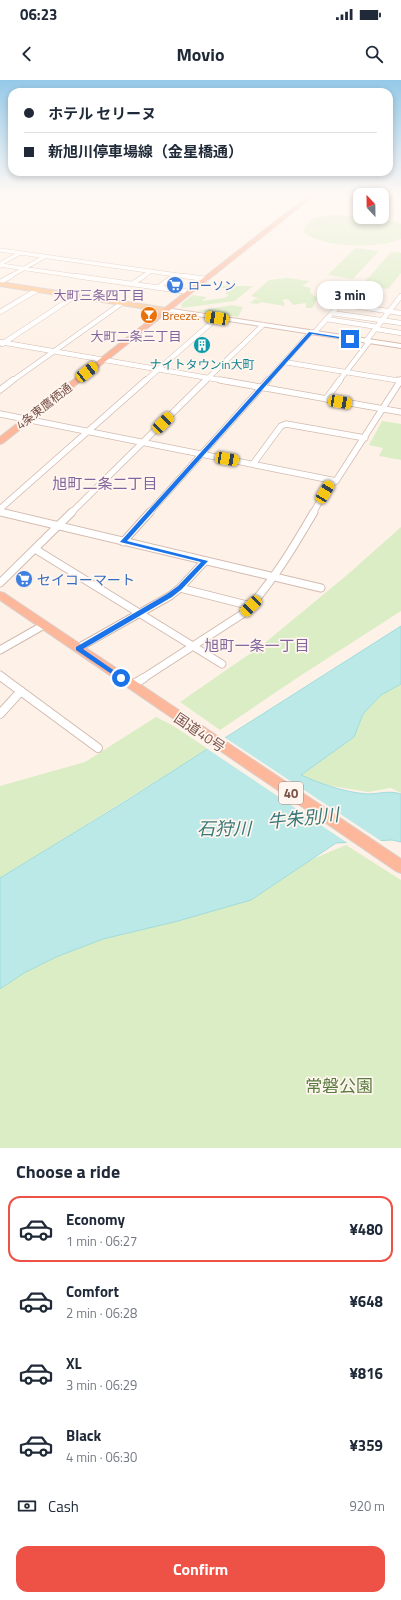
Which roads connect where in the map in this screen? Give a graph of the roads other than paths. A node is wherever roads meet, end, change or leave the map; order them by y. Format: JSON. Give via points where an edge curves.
{"nodes":[{"id":1,"x":252,"y":243,"type":"edge"},
{"id":2,"x":0,"y":250,"type":"edge"},
{"id":3,"x":20,"y":253,"type":"junction"},
{"id":4,"x":44,"y":256,"type":"junction"},
{"id":5,"x":0,"y":264,"type":"edge"},
{"id":6,"x":23,"y":268,"type":"junction"},
{"id":7,"x":151,"y":271,"type":"junction"},
{"id":8,"x":174,"y":275,"type":"junction"},
{"id":9,"x":206,"y":279,"type":"junction"},
{"id":10,"x":0,"y":284,"type":"edge"},
{"id":11,"x":132,"y":284,"type":"junction"},
{"id":12,"x":157,"y":288,"type":"junction"},
{"id":13,"x":36,"y":291,"type":"junction"},
{"id":14,"x":190,"y":292,"type":"junction"},
{"id":15,"x":401,"y":296,"type":"edge"},
{"id":16,"x":74,"y":297,"type":"junction"},
{"id":17,"x":399,"y":301,"type":"edge"},
{"id":18,"x":120,"y":304,"type":"junction"},
{"id":19,"x":166,"y":310,"type":"junction"},
{"id":20,"x":390,"y":311,"type":"junction"},
{"id":21,"x":0,"y":312,"type":"edge"},
{"id":22,"x":332,"y":313,"type":"junction"},
{"id":23,"x":401,"y":313,"type":"edge"},
{"id":24,"x":217,"y":318,"type":"junction"},
{"id":25,"x":326,"y":319,"type":"junction"},
{"id":26,"x":383,"y":320,"type":"junction"},
{"id":27,"x":401,"y":323,"type":"edge"},
{"id":28,"x":263,"y":325,"type":"junction"},
{"id":29,"x":377,"y":328,"type":"junction"},
{"id":30,"x":312,"y":333,"type":"junction"},
{"id":31,"x":401,"y":333,"type":"edge"},
{"id":32,"x":368,"y":341,"type":"junction"},
{"id":33,"x":1,"y":343,"type":"edge"},
{"id":34,"x":401,"y":346,"type":"edge"},
{"id":35,"x":53,"y":352,"type":"junction"},
{"id":36,"x":102,"y":360,"type":"junction"},
{"id":37,"x":284,"y":362,"type":"junction"},
{"id":38,"x":158,"y":370,"type":"junction"},
{"id":39,"x":346,"y":372,"type":"junction"},
{"id":40,"x":208,"y":379,"type":"junction"},
{"id":41,"x":401,"y":381,"type":"edge"},
{"id":42,"x":261,"y":388,"type":"junction"},
{"id":43,"x":0,"y":390,"type":"edge"},
{"id":44,"x":326,"y":399,"type":"junction"},
{"id":45,"x":382,"y":409,"type":"junction"},
{"id":46,"x":401,"y":412,"type":"edge"},
{"id":47,"x":0,"y":414,"type":"edge"},
{"id":48,"x":28,"y":419,"type":"junction"},
{"id":49,"x":88,"y":432,"type":"junction"},
{"id":50,"x":365,"y":438,"type":"junction"},
{"id":51,"x":0,"y":440,"type":"edge"},
{"id":52,"x":143,"y":443,"type":"junction"},
{"id":53,"x":200,"y":455,"type":"junction"},
{"id":54,"x":253,"y":464,"type":"junction"},
{"id":55,"x":336,"y":481,"type":"junction"},
{"id":56,"x":0,"y":509,"type":"edge"},
{"id":57,"x":0,"y":512,"type":"edge"},
{"id":58,"x":58,"y":526,"type":"junction"},
{"id":59,"x":123,"y":542,"type":"junction"},
{"id":60,"x":35,"y":549,"type":"junction"},
{"id":61,"x":205,"y":561,"type":"junction"},
{"id":62,"x":272,"y":578,"type":"junction"},
{"id":63,"x":0,"y":583,"type":"edge"},
{"id":64,"x":180,"y":588,"type":"junction"},
{"id":65,"x":321,"y":588,"type":"dead end"},
{"id":66,"x":0,"y":595,"type":"edge"},
{"id":67,"x":251,"y":606,"type":"junction"},
{"id":68,"x":140,"y":613,"type":"junction"},
{"id":69,"x":44,"y":625,"type":"junction"},
{"id":70,"x":194,"y":646,"type":"junction"},
{"id":71,"x":78,"y":648,"type":"junction"},
{"id":72,"x":0,"y":650,"type":"edge"},
{"id":73,"x":222,"y":664,"type":"dead end"},
{"id":74,"x":0,"y":675,"type":"edge"},
{"id":75,"x":132,"y":685,"type":"junction"},
{"id":76,"x":21,"y":691,"type":"junction"},
{"id":77,"x":0,"y":714,"type":"edge"},
{"id":78,"x":98,"y":748,"type":"dead end"},
{"id":79,"x":401,"y":867,"type":"edge"}],
"edges":[{"from":1,"to":9,"type":"highway","name":"4条東鷹栖通"},
{"from":2,"to":3,"type":"street"},
{"from":3,"to":4,"type":"street"},
{"from":3,"to":5,"type":"street"},
{"from":4,"to":6,"type":"street"},
{"from":4,"to":7,"type":"street"},
{"from":5,"to":6,"type":"street"},
{"from":6,"to":10,"type":"street"},
{"from":6,"to":11,"type":"street"},
{"from":7,"to":8,"type":"street"},
{"from":7,"to":11,"type":"street"},
{"from":8,"to":9,"type":"street"},
{"from":8,"to":12,"type":"street"},
{"from":9,"to":14,"type":"highway","name":"4条東鷹栖通"},
{"from":10,"to":13,"type":"main road"},
{"from":11,"to":12,"type":"street"},
{"from":12,"to":14,"type":"street"},
{"from":13,"to":16,"type":"main road"},
{"from":13,"to":21,"type":"street"},
{"from":14,"to":19,"type":"highway","name":"4条東鷹栖通"},
{"from":15,"to":17,"type":"street"},
{"from":16,"to":18,"type":"main road"},
{"from":16,"to":33,"type":"street"},
{"from":17,"to":20,"type":"street"},
{"from":18,"to":19,"type":"main road","via":[[155,311]]},
{"from":18,"to":35,"type":"street"},
{"from":19,"to":24,"type":"main road"},
{"from":19,"to":36,"type":"highway","name":"4条東鷹栖通"},
{"from":20,"to":22,"type":"street","via":[[340,304]]},
{"from":20,"to":23,"type":"street"},
{"from":20,"to":26,"type":"street"},
{"from":22,"to":25,"type":"street"},
{"from":22,"to":26,"type":"street"},
{"from":24,"to":28,"type":"main road"},
{"from":24,"to":38,"type":"street"},
{"from":25,"to":29,"type":"street"},
{"from":25,"to":30,"type":"street"},
{"from":26,"to":27,"type":"street"},
{"from":26,"to":29,"type":"street"},
{"from":28,"to":30,"type":"main road"},
{"from":28,"to":40,"type":"street"},
{"from":29,"to":31,"type":"street"},
{"from":29,"to":32,"type":"street"},
{"from":30,"to":32,"type":"main road"},
{"from":30,"to":37,"type":"street"},
{"from":32,"to":34,"type":"main road"},
{"from":32,"to":39,"type":"street"},
{"from":33,"to":35,"type":"street"},
{"from":35,"to":36,"type":"street"},
{"from":35,"to":43,"type":"street"},
{"from":36,"to":38,"type":"street"},
{"from":36,"to":48,"type":"highway","name":"4条東鷹栖通"},
{"from":37,"to":39,"type":"street"},
{"from":37,"to":42,"type":"street"},
{"from":38,"to":40,"type":"street"},
{"from":38,"to":49,"type":"street"},
{"from":39,"to":41,"type":"street"},
{"from":39,"to":44,"type":"street"},
{"from":40,"to":42,"type":"street"},
{"from":40,"to":52,"type":"street"},
{"from":41,"to":45,"type":"street"},
{"from":42,"to":44,"type":"street"},
{"from":42,"to":53,"type":"street"},
{"from":44,"to":45,"type":"street"},
{"from":45,"to":46,"type":"street"},
{"from":45,"to":50,"type":"street"},
{"from":47,"to":48,"type":"street"},
{"from":48,"to":49,"type":"street"},
{"from":48,"to":51,"type":"highway","name":"4条東鷹栖通"},
{"from":49,"to":52,"type":"street"},
{"from":49,"to":56,"type":"street"},
{"from":50,"to":54,"type":"street","via":[[286,424],[281,426]]},
{"from":50,"to":55,"type":"street"},
{"from":52,"to":53,"type":"street"},
{"from":52,"to":58,"type":"street"},
{"from":53,"to":54,"type":"street"},
{"from":53,"to":59,"type":"street"},
{"from":54,"to":55,"type":"street"},
{"from":55,"to":62,"type":"street","via":[[329,485]]},
{"from":57,"to":58,"type":"street"},
{"from":58,"to":59,"type":"street"},
{"from":58,"to":60,"type":"street"},
{"from":59,"to":61,"type":"street"},
{"from":60,"to":63,"type":"street"},
{"from":60,"to":68,"type":"street"},
{"from":61,"to":62,"type":"street"},
{"from":61,"to":64,"type":"street"},
{"from":62,"to":65,"type":"street"},
{"from":62,"to":67,"type":"street"},
{"from":64,"to":67,"type":"street"},
{"from":64,"to":68,"type":"street"},
{"from":66,"to":69,"type":"highway","name":"国道40号","number":"40"},
{"from":67,"to":70,"type":"street"},
{"from":68,"to":70,"type":"street"},
{"from":68,"to":71,"type":"street"},
{"from":69,"to":71,"type":"highway","name":"国道40号","number":"40"},
{"from":69,"to":72,"type":"street"},
{"from":70,"to":73,"type":"street"},
{"from":70,"to":75,"type":"street"},
{"from":71,"to":75,"type":"highway","name":"国道40号","number":"40"},
{"from":74,"to":76,"type":"street"},
{"from":75,"to":79,"type":"highway","name":"国道40号","number":"40"},
{"from":76,"to":77,"type":"street"},
{"from":76,"to":78,"type":"street"}]}
